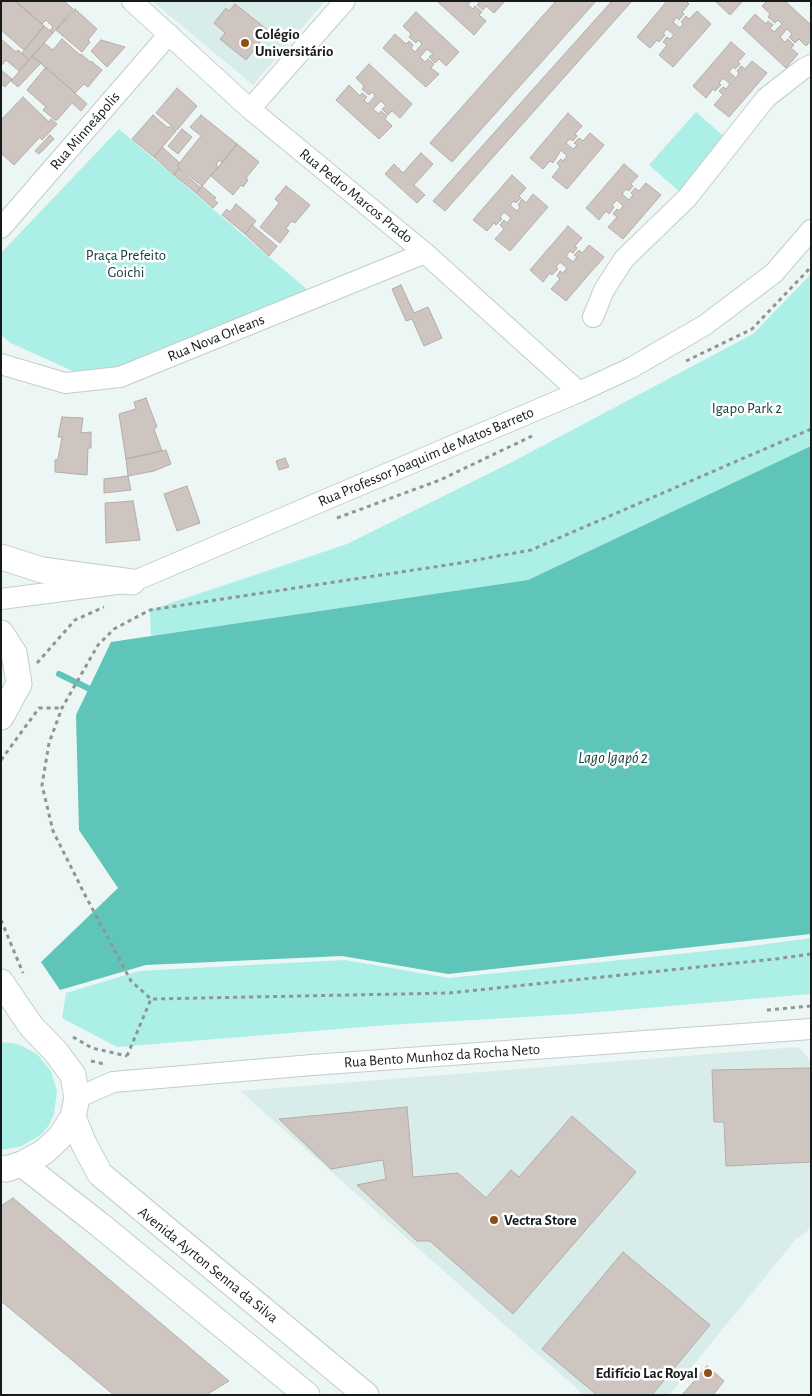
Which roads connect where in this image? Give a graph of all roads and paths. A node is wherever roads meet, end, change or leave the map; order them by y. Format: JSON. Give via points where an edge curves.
{"nodes":[{"id":1,"x":132,"y":1,"type":"edge"},
{"id":2,"x":345,"y":1,"type":"edge"},
{"id":3,"x":169,"y":34,"type":"junction"},
{"id":4,"x":811,"y":65,"type":"edge"},
{"id":5,"x":250,"y":109,"type":"junction"},
{"id":6,"x":1,"y":228,"type":"edge"},
{"id":7,"x":811,"y":230,"type":"edge"},
{"id":8,"x":425,"y":253,"type":"junction"},
{"id":9,"x":593,"y":317,"type":"dead end"},
{"id":10,"x":1,"y":364,"type":"edge"},
{"id":11,"x":579,"y":392,"type":"junction"},
{"id":12,"x":811,"y":429,"type":"edge"},
{"id":13,"x":1,"y":558,"type":"edge"},
{"id":14,"x":132,"y":582,"type":"junction"},
{"id":15,"x":1,"y":599,"type":"edge"},
{"id":16,"x":1,"y":633,"type":"edge"},
{"id":17,"x":19,"y":684,"type":"junction"},
{"id":18,"x":62,"y":708,"type":"junction"},
{"id":19,"x":1,"y":718,"type":"edge"},
{"id":20,"x":1,"y":760,"type":"edge"},
{"id":21,"x":1,"y":920,"type":"edge"},
{"id":22,"x":811,"y":954,"type":"edge"},
{"id":23,"x":28,"y":981,"type":"dead end"},
{"id":24,"x":1,"y":982,"type":"edge"},
{"id":25,"x":150,"y":999,"type":"junction"},
{"id":26,"x":811,"y":1029,"type":"edge"},
{"id":27,"x":64,"y":1044,"type":"junction"},
{"id":28,"x":127,"y":1056,"type":"junction"},
{"id":29,"x":127,"y":1063,"type":"dead end"},
{"id":30,"x":75,"y":1108,"type":"junction"},
{"id":31,"x":12,"y":1166,"type":"edge"},
{"id":32,"x":308,"y":1395,"type":"edge"},
{"id":33,"x":366,"y":1395,"type":"edge"}],
"edges":[{"from":1,"to":3,"type":"street","name":"Rua Pedro Marcos Prado"},
{"from":2,"to":5,"type":"street"},
{"from":3,"to":5,"type":"street","name":"Rua Pedro Marcos Prado"},
{"from":3,"to":6,"type":"street","name":"Rua Minneápolis"},
{"from":4,"to":9,"type":"street","via":[[766,98],[687,198],[624,259],[604,290]]},
{"from":5,"to":8,"type":"street","name":"Rua Pedro Marcos Prado"},
{"from":7,"to":11,"type":"street","name":"Rua Professor Joaquim de Matos Barreto","via":[[774,273],[705,325],[631,368]]},
{"from":8,"to":10,"type":"street","name":"Rua Nova Orleans","via":[[120,377],[65,383]]},
{"from":8,"to":11,"type":"street","name":"Rua Pedro Marcos Prado"},
{"from":11,"to":14,"type":"street","name":"Rua Professor Joaquim de Matos Barreto"},
{"from":12,"to":18,"type":"path","via":[[531,550],[150,610],[114,629],[98,645]]},
{"from":13,"to":14,"type":"main road","via":[[42,570]]},
{"from":14,"to":15,"type":"street","name":"Rua Professor Joaquim de Matos Barreto"},
{"from":14,"to":17,"type":"path","via":[[118,600],[75,620]]},
{"from":16,"to":17,"type":"main road","via":[[14,653]]},
{"from":17,"to":19,"type":"main road"},
{"from":18,"to":20,"type":"path","via":[[39,708]]},
{"from":18,"to":25,"type":"path","via":[[49,743],[42,785],[53,832],[131,981]]},
{"from":21,"to":23,"type":"path"},
{"from":22,"to":25,"type":"path","via":[[449,993]]},
{"from":24,"to":27,"type":"main road","name":"Avenida Ayrton Senna da Silva","via":[[31,1026]]},
{"from":25,"to":28,"type":"path"},
{"from":26,"to":30,"type":"street","name":"Rua Bento Munhoz da Rocha Neto","via":[[113,1082]]},
{"from":27,"to":28,"type":"path"},
{"from":27,"to":30,"type":"main road","name":"Avenida Ayrton Senna da Silva","via":[[73,1075]]},
{"from":28,"to":29,"type":"path"},
{"from":30,"to":31,"type":"main road","via":[[60,1137],[44,1152]]},
{"from":30,"to":33,"type":"main road","name":"Avenida Ayrton Senna da Silva","via":[[84,1144],[100,1174]]},
{"from":31,"to":32,"type":"main road","via":[[100,1225]]}]}
